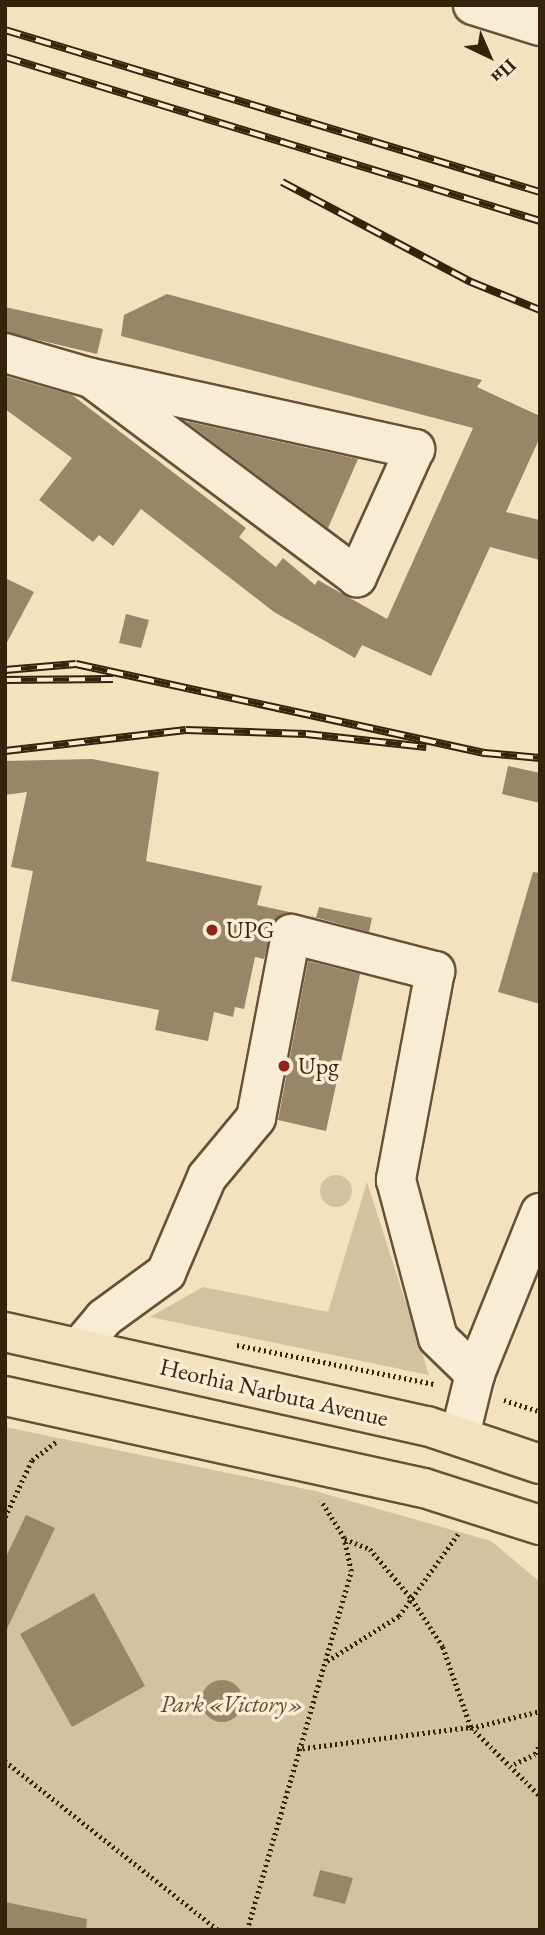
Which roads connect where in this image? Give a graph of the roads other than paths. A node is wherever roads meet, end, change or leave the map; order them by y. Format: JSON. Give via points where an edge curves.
{"nodes":[{"id":1,"x":473,"y":5,"type":"edge"},
{"id":2,"x":540,"y":26,"type":"edge"},
{"id":3,"x":5,"y":353,"type":"edge"},
{"id":4,"x":91,"y":378,"type":"junction"},
{"id":5,"x":540,"y":1213,"type":"edge"},
{"id":6,"x":5,"y":1332,"type":"edge"},
{"id":7,"x":79,"y":1348,"type":"junction"},
{"id":8,"x":474,"y":1383,"type":"junction"},
{"id":9,"x":5,"y":1396,"type":"edge"},
{"id":10,"x":460,"y":1435,"type":"junction"},
{"id":11,"x":540,"y":1464,"type":"edge"},
{"id":12,"x":540,"y":1525,"type":"edge"}],
"edges":[{"from":1,"to":2,"type":"lane"},
{"from":3,"to":4,"type":"lane"},
{"from":4,"to":4,"type":"lane","via":[[415,449],[357,577],[346,569]]},
{"from":5,"to":8,"type":"lane"},
{"from":6,"to":7,"type":"main road","name":"Heorhia Narbuta Avenue"},
{"from":7,"to":8,"type":"lane","via":[[104,1318],[166,1273],[208,1177],[256,1118],[291,934],[435,971],[396,1180],[438,1338]]},
{"from":7,"to":10,"type":"main road","name":"Heorhia Narbuta Avenue"},
{"from":8,"to":10,"type":"lane"},
{"from":9,"to":12,"type":"main road","via":[[424,1488]]},
{"from":10,"to":11,"type":"main road","name":"Heorhia Narbuta Avenue"}]}
